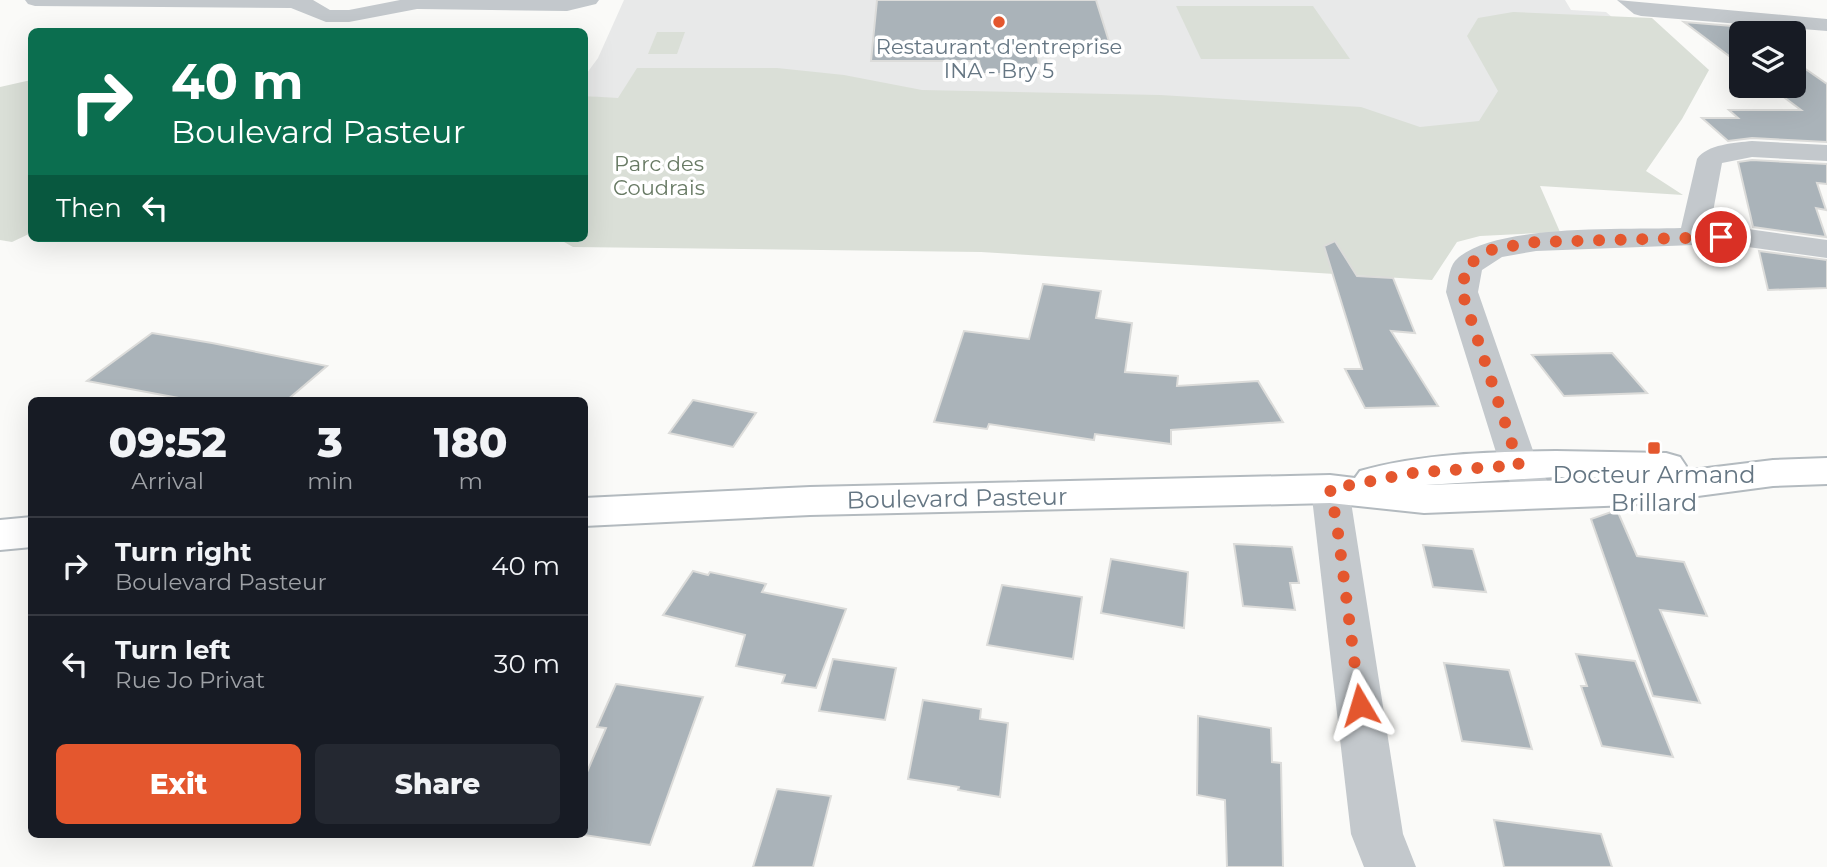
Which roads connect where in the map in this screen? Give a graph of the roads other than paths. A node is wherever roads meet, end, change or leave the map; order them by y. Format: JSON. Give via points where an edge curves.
{"nodes":[{"id":1,"x":35,"y":0,"type":"edge"},
{"id":2,"x":589,"y":0,"type":"edge"},
{"id":3,"x":1634,"y":5,"type":"edge"},
{"id":4,"x":1827,"y":25,"type":"edge"},
{"id":5,"x":1827,"y":153,"type":"edge"},
{"id":6,"x":1694,"y":236,"type":"junction"},
{"id":7,"x":1827,"y":249,"type":"edge"},
{"id":8,"x":1827,"y":471,"type":"edge"},
{"id":9,"x":1527,"y":480,"type":"junction"},
{"id":10,"x":1330,"y":489,"type":"junction"},
{"id":11,"x":588,"y":512,"type":"edge"},
{"id":12,"x":28,"y":533,"type":"edge"},
{"id":13,"x":0,"y":535,"type":"edge"},
{"id":14,"x":1390,"y":867,"type":"edge"}],
"edges":[{"from":1,"to":2,"type":"street","via":[[290,2],[305,4],[326,16],[349,16],[417,3],[567,5]]},
{"from":3,"to":4,"type":"street"},
{"from":5,"to":6,"type":"street","via":[[1725,151],[1710,159]]},
{"from":6,"to":7,"type":"street","via":[[1748,237]]},
{"from":6,"to":9,"type":"street","via":[[1536,242],[1493,249],[1466,266],[1462,292]]},
{"from":8,"to":9,"type":"main road","name":"Boulevard Pasteur","via":[[1630,491]]},
{"from":9,"to":10,"type":"main road","name":"Boulevard Pasteur","via":[[1424,499]]},
{"from":10,"to":11,"type":"main road","name":"Boulevard Pasteur","via":[[810,501]]},
{"from":10,"to":14,"type":"street","via":[[1377,834]]},
{"from":12,"to":13,"type":"main road"}]}
